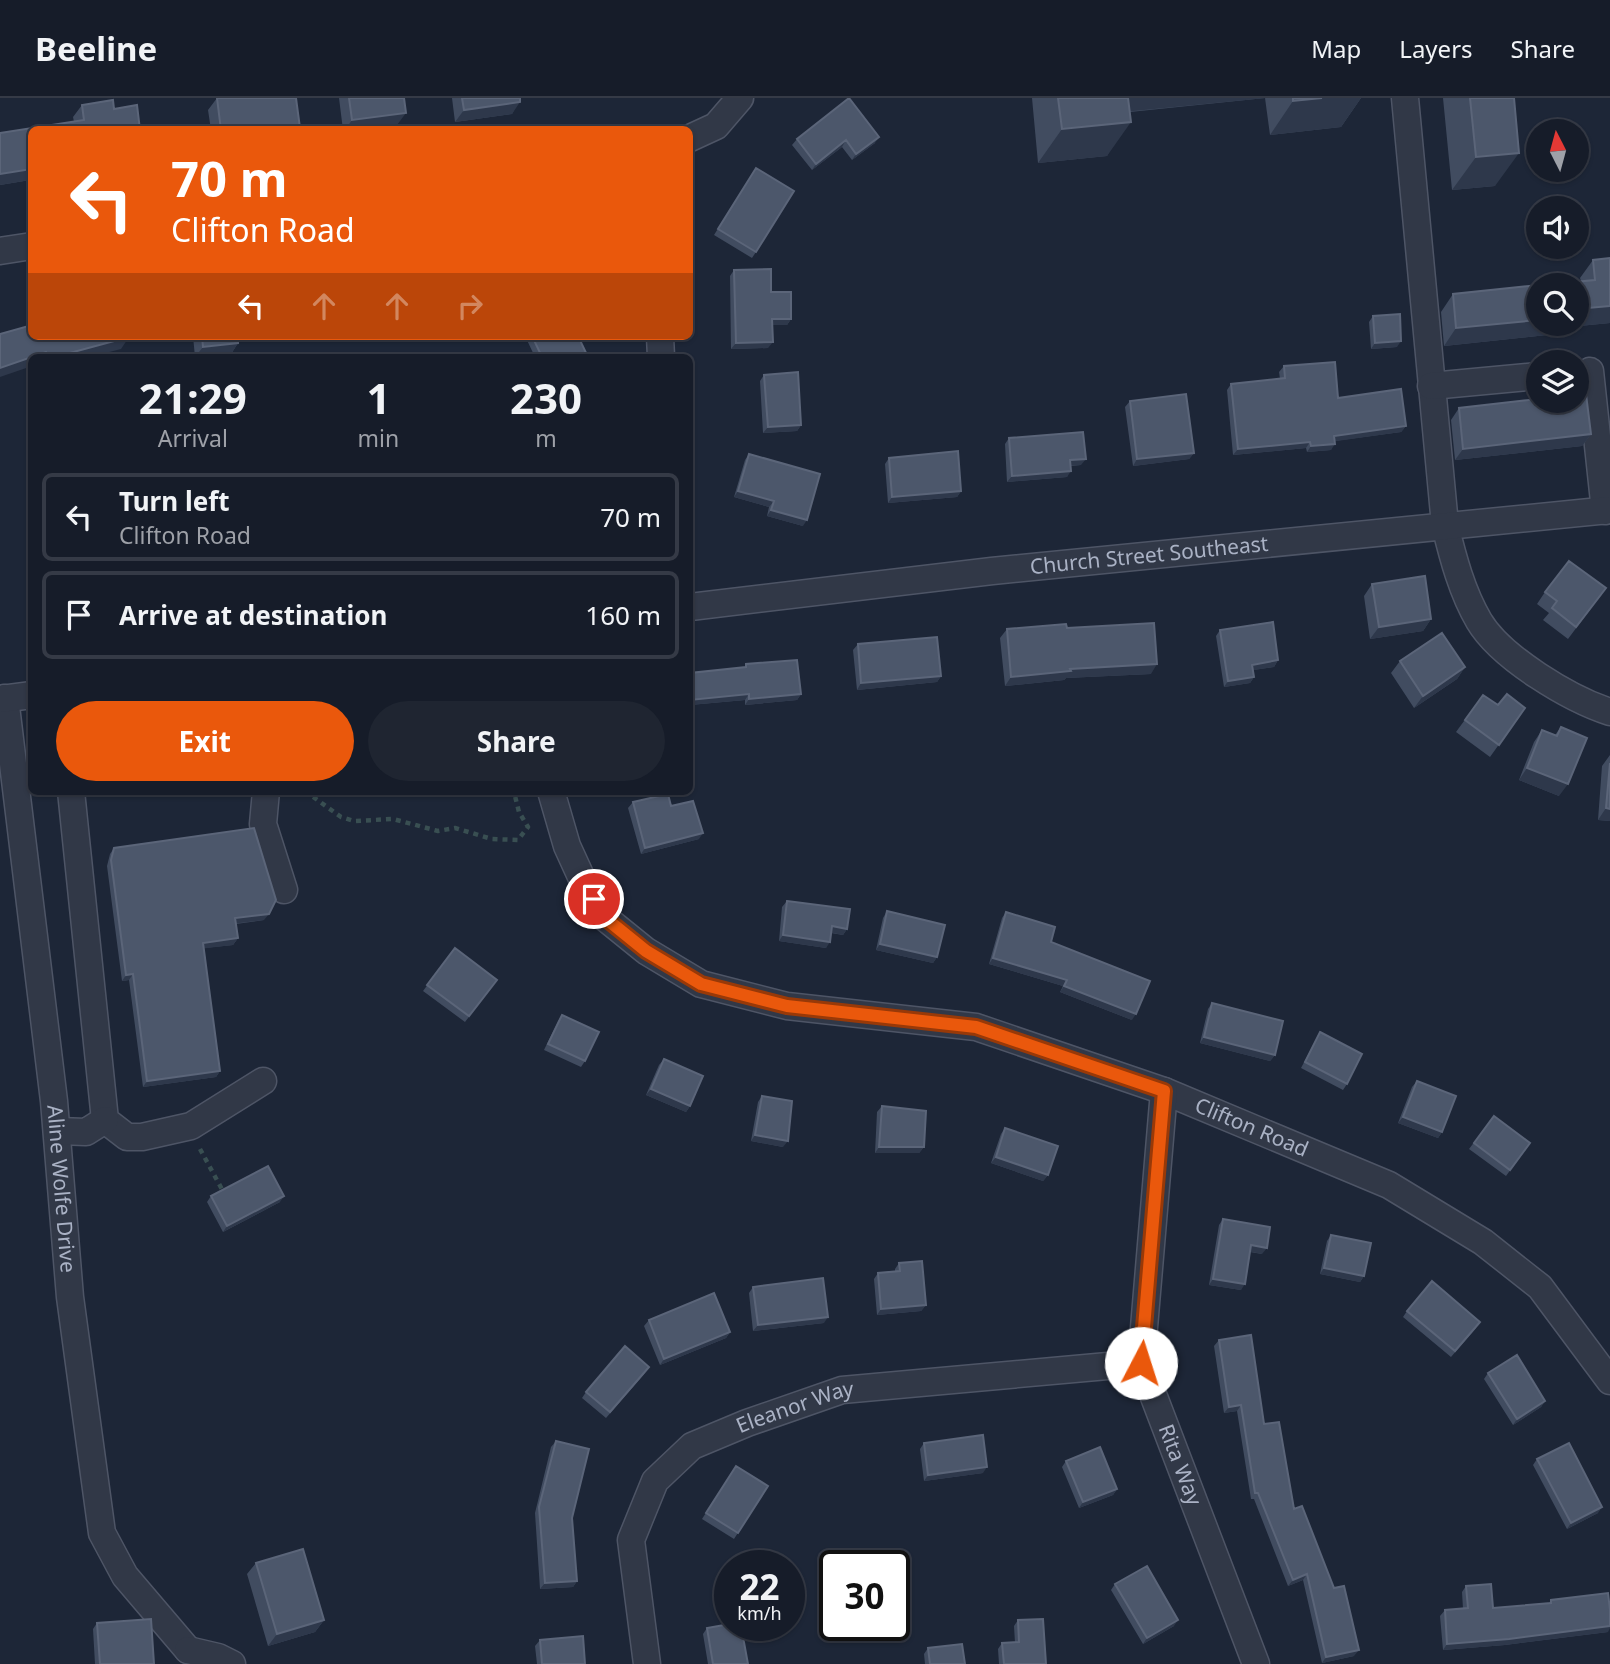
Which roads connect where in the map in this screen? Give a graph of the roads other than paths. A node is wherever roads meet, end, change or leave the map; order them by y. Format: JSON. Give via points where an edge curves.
{"nodes":[{"id":1,"x":740,"y":98,"type":"edge"},
{"id":2,"x":1405,"y":98,"type":"edge"},
{"id":3,"x":693,"y":137,"type":"edge"},
{"id":4,"x":28,"y":247,"type":"edge"},
{"id":5,"x":0,"y":251,"type":"edge"},
{"id":6,"x":1592,"y":370,"type":"edge"},
{"id":7,"x":1526,"y":377,"type":"edge"},
{"id":8,"x":1432,"y":386,"type":"junction"},
{"id":9,"x":1608,"y":511,"type":"edge"},
{"id":10,"x":1445,"y":525,"type":"junction"},
{"id":11,"x":693,"y":607,"type":"edge"},
{"id":12,"x":28,"y":695,"type":"edge"},
{"id":13,"x":2,"y":698,"type":"edge"},
{"id":14,"x":1610,"y":712,"type":"edge"},
{"id":15,"x":71,"y":795,"type":"edge"},
{"id":16,"x":266,"y":795,"type":"edge"},
{"id":17,"x":552,"y":795,"type":"edge"},
{"id":18,"x":284,"y":890,"type":"dead end"},
{"id":19,"x":262,"y":1081,"type":"dead end"},
{"id":20,"x":1164,"y":1091,"type":"junction"},
{"id":21,"x":105,"y":1120,"type":"junction"},
{"id":22,"x":58,"y":1131,"type":"junction"},
{"id":23,"x":1141,"y":1363,"type":"junction"},
{"id":24,"x":1610,"y":1381,"type":"edge"},
{"id":25,"x":187,"y":1657,"type":"edge"},
{"id":26,"x":232,"y":1664,"type":"edge"},
{"id":27,"x":646,"y":1664,"type":"edge"},
{"id":28,"x":1256,"y":1664,"type":"edge"}],
"edges":[{"from":1,"to":3,"type":"street","via":[[716,127]]},
{"from":2,"to":8,"type":"street"},
{"from":4,"to":5,"type":"street"},
{"from":6,"to":9,"type":"street"},
{"from":7,"to":8,"type":"street"},
{"from":8,"to":10,"type":"street"},
{"from":9,"to":10,"type":"street","name":"Church Street Southeast"},
{"from":10,"to":11,"type":"street","name":"Church Street Southeast"},
{"from":10,"to":14,"type":"street","via":[[1464,589],[1481,624],[1545,681]]},
{"from":12,"to":13,"type":"street"},
{"from":13,"to":22,"type":"street","name":"Aline Wolfe Drive"},
{"from":15,"to":21,"type":"street"},
{"from":16,"to":18,"type":"street","via":[[263,824]]},
{"from":17,"to":20,"type":"street","name":"Clifton Road","via":[[568,846],[604,917],[646,951],[701,984],[787,1006],[976,1027]]},
{"from":19,"to":21,"type":"street","via":[[188,1127],[127,1137]]},
{"from":20,"to":23,"type":"street","name":"Rita Way"},
{"from":20,"to":24,"type":"street","name":"Clifton Road","via":[[1389,1185],[1483,1241],[1540,1287]]},
{"from":21,"to":22,"type":"street","via":[[86,1132]]},
{"from":22,"to":25,"type":"street","name":"Aline Wolfe Drive","via":[[70,1297],[102,1533],[125,1576]]},
{"from":23,"to":27,"type":"street","name":"Eleanor Way","via":[[842,1390],[692,1446],[655,1480],[631,1540]]},
{"from":23,"to":28,"type":"street","name":"Rita Way"},
{"from":25,"to":26,"type":"street","via":[[218,1657]]}]}
